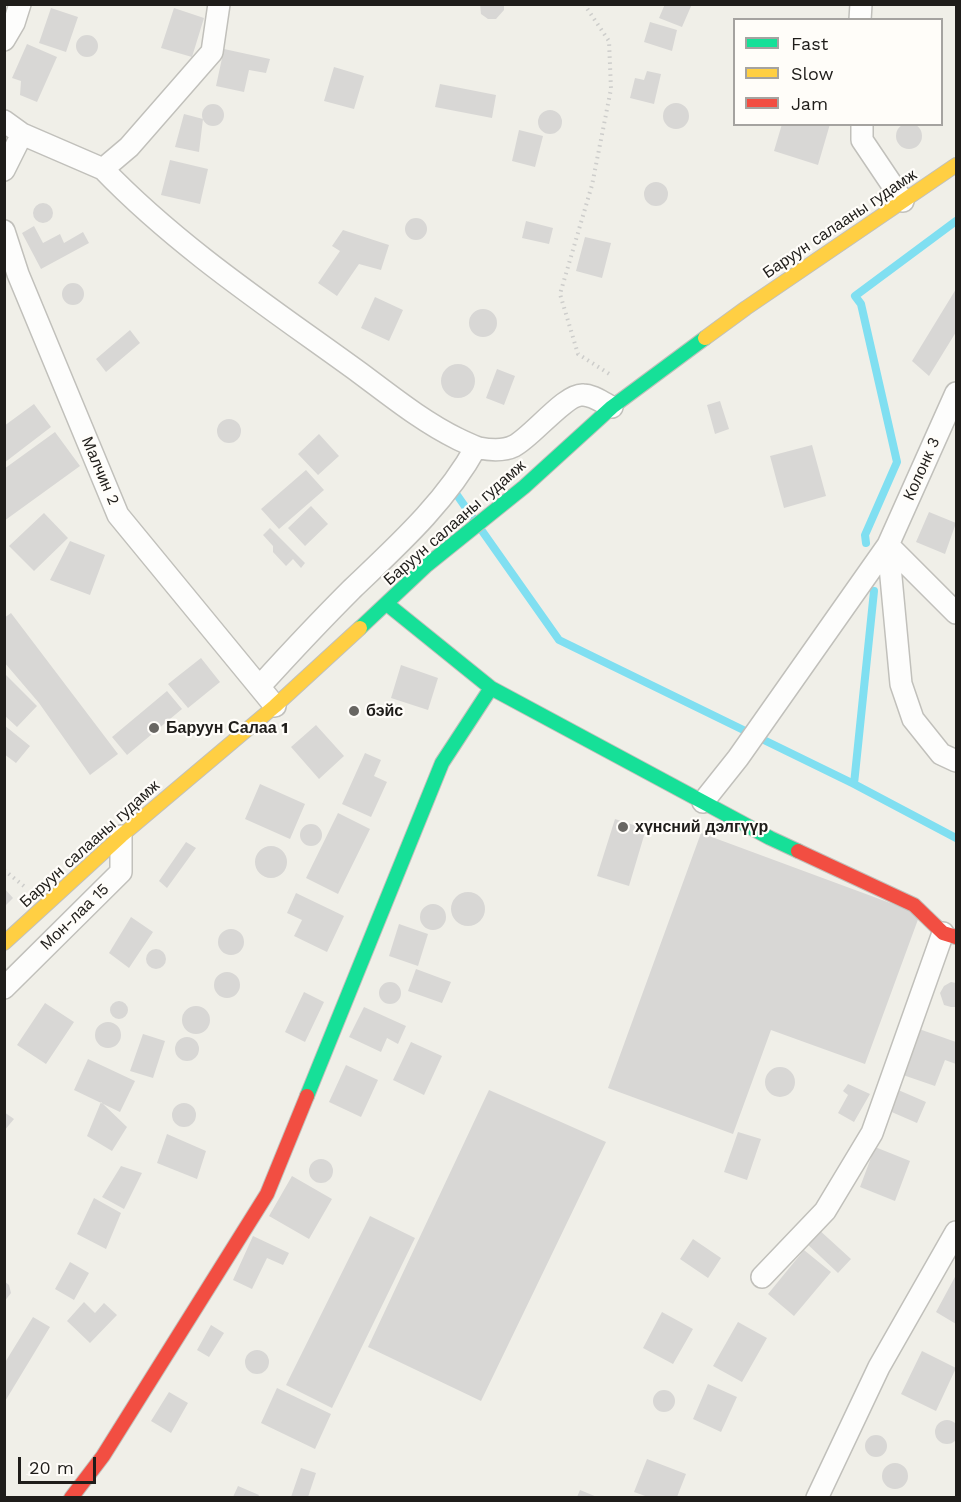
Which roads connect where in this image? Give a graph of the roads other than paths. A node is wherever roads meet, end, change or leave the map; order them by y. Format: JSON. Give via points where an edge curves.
{"nodes":[{"id":1,"x":20,"y":4,"type":"edge"},
{"id":2,"x":219,"y":4,"type":"edge"},
{"id":3,"x":4,"y":40,"type":"edge"},
{"id":4,"x":4,"y":120,"type":"edge"},
{"id":5,"x":862,"y":126,"type":"edge"},
{"id":6,"x":22,"y":134,"type":"junction"},
{"id":7,"x":957,"y":165,"type":"edge"},
{"id":8,"x":103,"y":169,"type":"junction"},
{"id":9,"x":4,"y":170,"type":"edge"},
{"id":10,"x":903,"y":201,"type":"junction"},
{"id":11,"x":4,"y":231,"type":"edge"},
{"id":12,"x":957,"y":393,"type":"edge"},
{"id":13,"x":612,"y":407,"type":"junction"},
{"id":14,"x":476,"y":447,"type":"junction"},
{"id":15,"x":888,"y":545,"type":"junction"},
{"id":16,"x":387,"y":604,"type":"junction"},
{"id":17,"x":957,"y":613,"type":"edge"},
{"id":18,"x":260,"y":686,"type":"junction"},
{"id":19,"x":490,"y":688,"type":"junction"},
{"id":20,"x":275,"y":706,"type":"junction"},
{"id":21,"x":957,"y":761,"type":"edge"},
{"id":22,"x":704,"y":802,"type":"junction"},
{"id":23,"x":121,"y":836,"type":"junction"},
{"id":24,"x":950,"y":935,"type":"edge"},
{"id":25,"x":4,"y":944,"type":"edge"},
{"id":26,"x":4,"y":988,"type":"edge"},
{"id":27,"x":957,"y":1232,"type":"edge"},
{"id":28,"x":762,"y":1277,"type":"dead end"},
{"id":29,"x":71,"y":1497,"type":"edge"},
{"id":30,"x":817,"y":1497,"type":"edge"}],
"edges":[{"from":1,"to":3,"type":"street"},
{"from":2,"to":8,"type":"street","via":[[212,52],[129,147]]},
{"from":4,"to":6,"type":"street"},
{"from":5,"to":10,"type":"street","via":[[862,140]]},
{"from":6,"to":8,"type":"street"},
{"from":6,"to":9,"type":"street"},
{"from":7,"to":10,"type":"street","name":"Баруун салааны гудамж"},
{"from":8,"to":14,"type":"street","via":[[174,236],[395,399],[442,431]]},
{"from":10,"to":13,"type":"street","name":"Баруун салааны гудамж","via":[[746,308]]},
{"from":11,"to":18,"type":"street","name":"Малчин 2","via":[[18,274],[118,515]]},
{"from":12,"to":15,"type":"street","name":"Колонк 3"},
{"from":13,"to":14,"type":"street","via":[[581,394],[513,447]]},
{"from":13,"to":16,"type":"street","name":"Баруун салааны гудамж"},
{"from":14,"to":18,"type":"street","via":[[463,472],[442,498]]},
{"from":15,"to":17,"type":"street"},
{"from":15,"to":21,"type":"street","via":[[901,684],[913,720],[941,754]]},
{"from":15,"to":22,"type":"street","name":"Колонк 3"},
{"from":16,"to":19,"type":"street"},
{"from":16,"to":20,"type":"street","name":"Баруун салааны гудамж"},
{"from":18,"to":20,"type":"street","name":"Малчин 2"},
{"from":19,"to":22,"type":"street"},
{"from":19,"to":29,"type":"street","via":[[442,763],[267,1194],[103,1456]]},
{"from":20,"to":23,"type":"street","name":"Баруун салааны гудамж"},
{"from":22,"to":24,"type":"street","via":[[914,906]]},
{"from":23,"to":25,"type":"street","name":"Баруун салааны гудамж"},
{"from":23,"to":26,"type":"street","name":"Мон-лаа 15","via":[[121,872]]},
{"from":24,"to":28,"type":"street","via":[[872,1133],[825,1210]]},
{"from":27,"to":30,"type":"street","via":[[879,1367]]}]}
